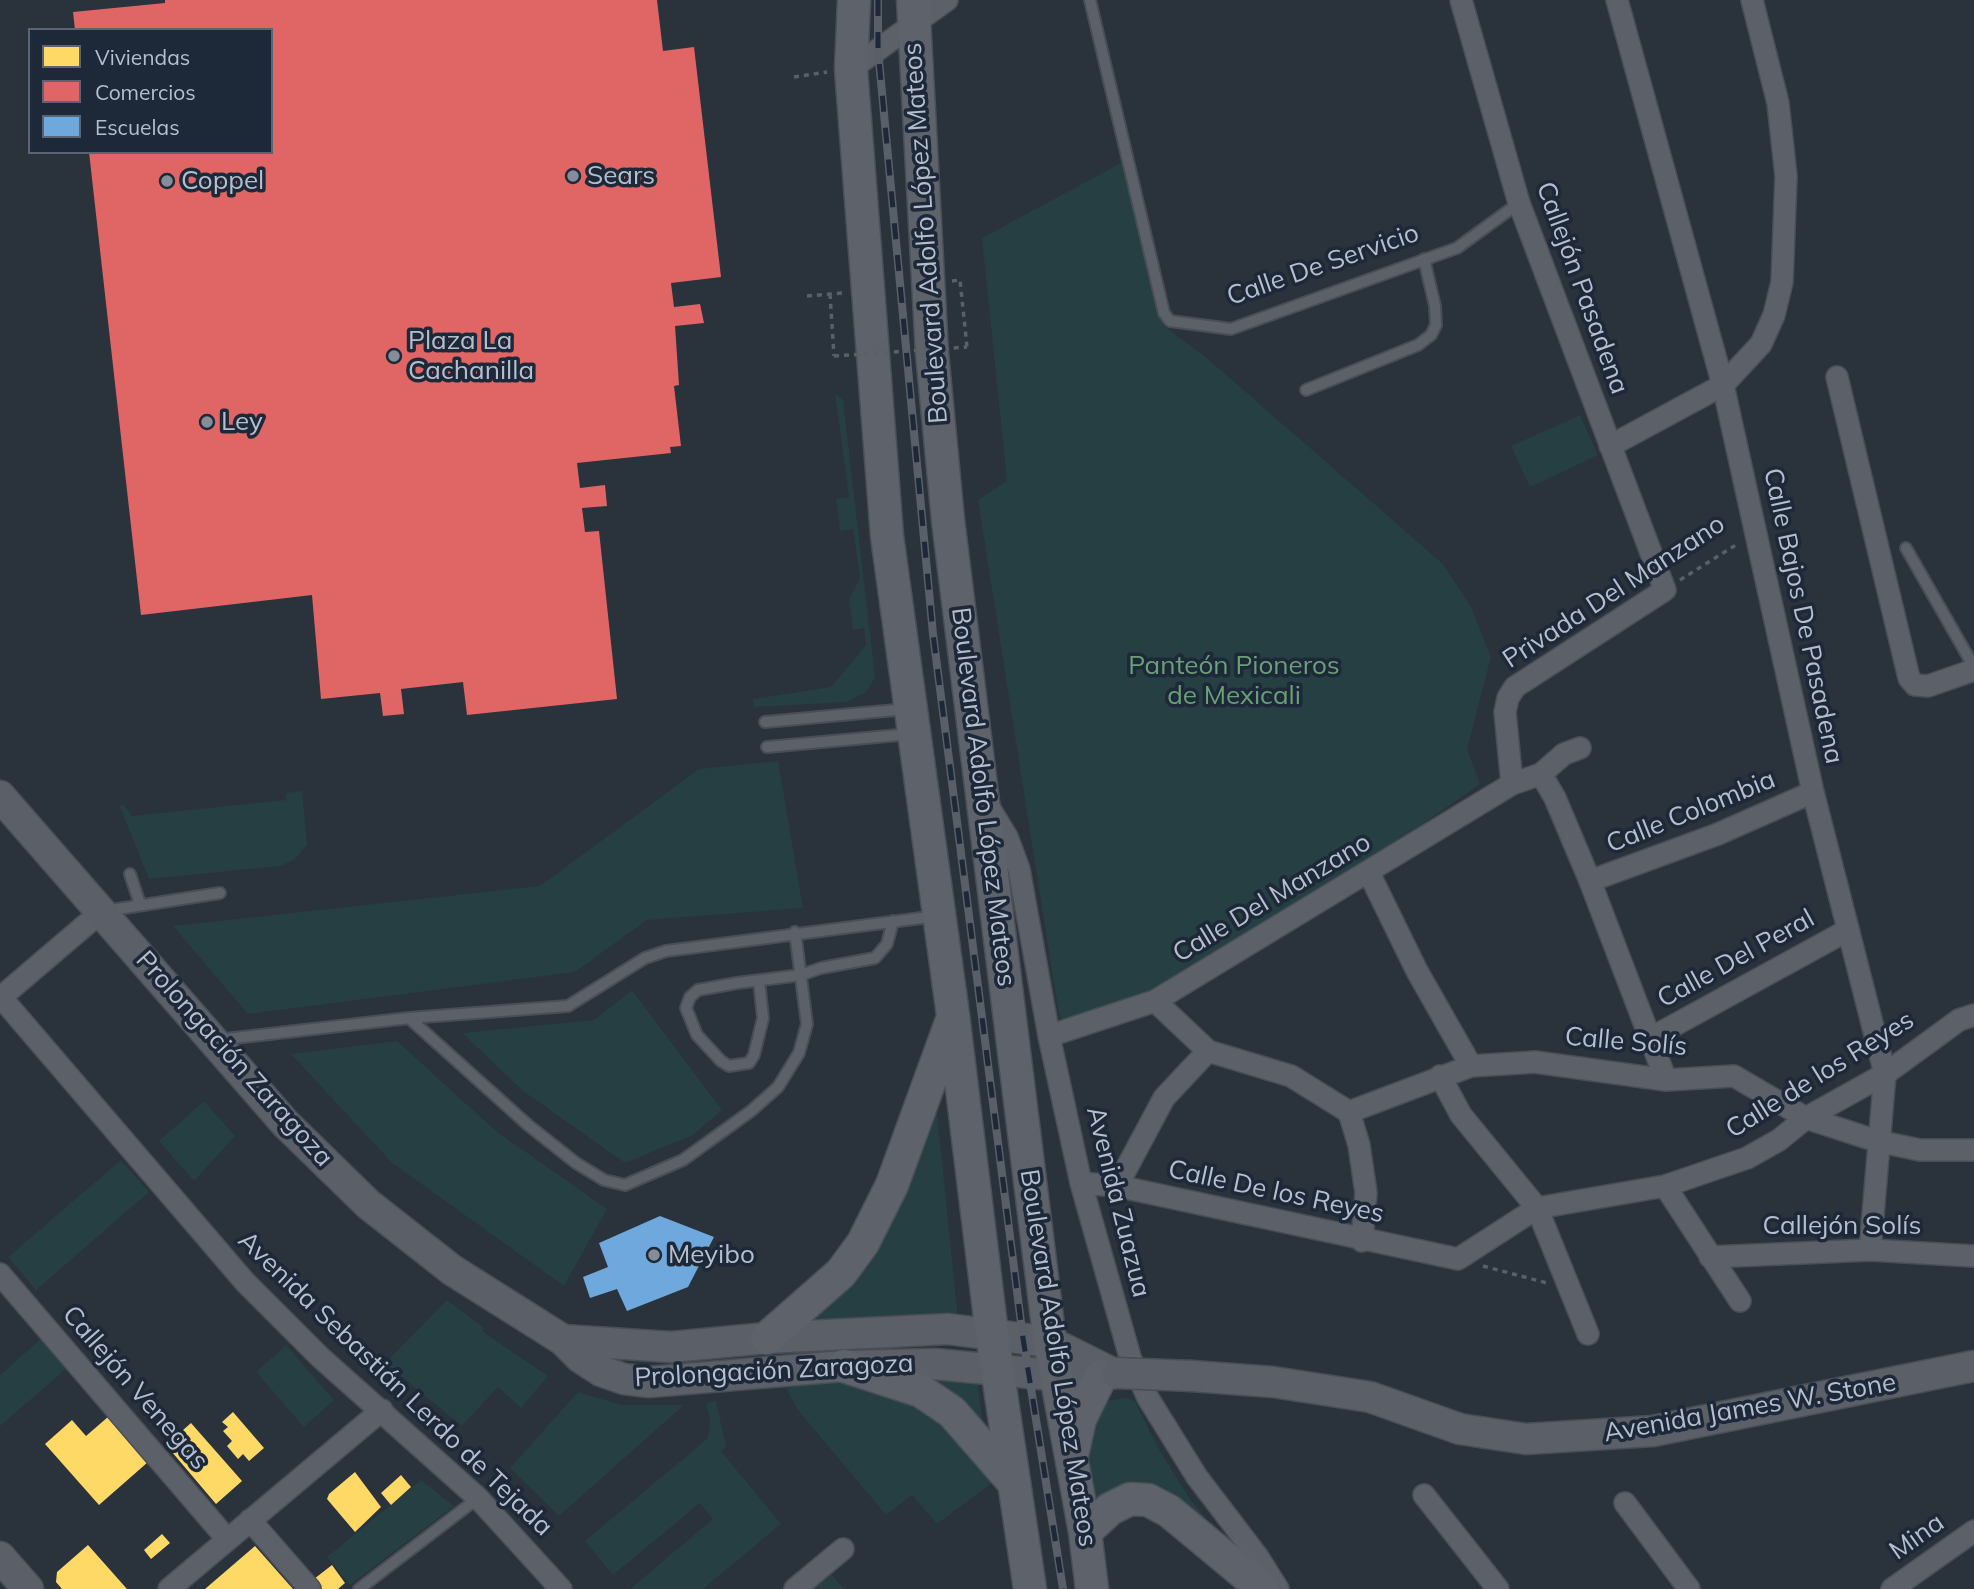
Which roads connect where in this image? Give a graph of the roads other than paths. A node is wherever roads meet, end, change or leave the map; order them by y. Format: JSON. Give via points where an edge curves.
{"nodes":[{"id":1,"x":854,"y":0,"type":"edge"},
{"id":2,"x":947,"y":0,"type":"edge"},
{"id":3,"x":1090,"y":0,"type":"edge"},
{"id":4,"x":1461,"y":0,"type":"edge"},
{"id":5,"x":1617,"y":0,"type":"edge"},
{"id":6,"x":1752,"y":0,"type":"edge"},
{"id":7,"x":913,"y":13,"type":"edge"},
{"id":8,"x":851,"y":69,"type":"junction"},
{"id":9,"x":1519,"y":203,"type":"junction"},
{"id":10,"x":1424,"y":259,"type":"junction"},
{"id":11,"x":1837,"y":377,"type":"dead end"},
{"id":12,"x":1723,"y":385,"type":"junction"},
{"id":13,"x":1306,"y":390,"type":"dead end"},
{"id":14,"x":1610,"y":446,"type":"junction"},
{"id":15,"x":1906,"y":548,"type":"dead end"},
{"id":16,"x":1664,"y":590,"type":"joint"},
{"id":17,"x":1974,"y":668,"type":"edge"},
{"id":18,"x":912,"y":721,"type":"junction"},
{"id":19,"x":765,"y":722,"type":"dead end"},
{"id":20,"x":767,"y":747,"type":"dead end"},
{"id":21,"x":1580,"y":748,"type":"dead end"},
{"id":22,"x":1541,"y":774,"type":"junction"},
{"id":23,"x":1512,"y":784,"type":"junction"},
{"id":24,"x":1813,"y":792,"type":"junction"},
{"id":25,"x":0,"y":796,"type":"edge"},
{"id":26,"x":982,"y":796,"type":"junction"},
{"id":27,"x":1369,"y":873,"type":"junction"},
{"id":28,"x":130,"y":874,"type":"dead end"},
{"id":29,"x":1590,"y":881,"type":"junction"},
{"id":30,"x":219,"y":893,"type":"dead end"},
{"id":31,"x":140,"y":904,"type":"junction"},
{"id":32,"x":102,"y":911,"type":"junction"},
{"id":33,"x":937,"y":916,"type":"junction"},
{"id":34,"x":893,"y":921,"type":"junction"},
{"id":35,"x":1848,"y":930,"type":"junction"},
{"id":36,"x":795,"y":932,"type":"junction"},
{"id":37,"x":801,"y":975,"type":"junction"},
{"id":38,"x":760,"y":981,"type":"junction"},
{"id":39,"x":0,"y":997,"type":"edge"},
{"id":40,"x":1155,"y":1001,"type":"junction"},
{"id":41,"x":1974,"y":1014,"type":"edge"},
{"id":42,"x":953,"y":1015,"type":"junction"},
{"id":43,"x":409,"y":1018,"type":"junction"},
{"id":44,"x":1049,"y":1036,"type":"junction"},
{"id":45,"x":1651,"y":1038,"type":"junction"},
{"id":46,"x":212,"y":1040,"type":"junction"},
{"id":47,"x":1208,"y":1051,"type":"junction"},
{"id":48,"x":1471,"y":1066,"type":"junction"},
{"id":49,"x":1885,"y":1074,"type":"junction"},
{"id":50,"x":1440,"y":1076,"type":"junction"},
{"id":51,"x":1666,"y":1080,"type":"junction"},
{"id":52,"x":1349,"y":1112,"type":"junction"},
{"id":53,"x":1806,"y":1118,"type":"junction"},
{"id":54,"x":1877,"y":1141,"type":"junction"},
{"id":55,"x":1974,"y":1150,"type":"edge"},
{"id":56,"x":1081,"y":1183,"type":"junction"},
{"id":57,"x":1117,"y":1186,"type":"junction"},
{"id":58,"x":1665,"y":1186,"type":"junction"},
{"id":59,"x":1537,"y":1208,"type":"junction"},
{"id":60,"x":1362,"y":1241,"type":"junction"},
{"id":61,"x":1870,"y":1250,"type":"junction"},
{"id":62,"x":1974,"y":1256,"type":"edge"},
{"id":63,"x":1710,"y":1257,"type":"junction"},
{"id":64,"x":1458,"y":1259,"type":"joint"},
{"id":65,"x":0,"y":1274,"type":"edge"},
{"id":66,"x":1740,"y":1301,"type":"dead end"},
{"id":67,"x":1588,"y":1334,"type":"dead end"},
{"id":68,"x":992,"y":1335,"type":"junction"},
{"id":69,"x":767,"y":1338,"type":"junction"},
{"id":70,"x":563,"y":1340,"type":"junction"},
{"id":71,"x":1050,"y":1342,"type":"junction"},
{"id":72,"x":844,"y":1366,"type":"junction"},
{"id":73,"x":1974,"y":1366,"type":"edge"},
{"id":74,"x":997,"y":1370,"type":"junction"},
{"id":75,"x":1110,"y":1374,"type":"junction"},
{"id":76,"x":1056,"y":1376,"type":"junction"},
{"id":77,"x":382,"y":1409,"type":"junction"},
{"id":78,"x":1072,"y":1460,"type":"junction"},
{"id":79,"x":1014,"y":1483,"type":"junction"},
{"id":80,"x":1424,"y":1495,"type":"dead end"},
{"id":81,"x":478,"y":1498,"type":"junction"},
{"id":82,"x":1625,"y":1503,"type":"dead end"},
{"id":83,"x":250,"y":1520,"type":"junction"},
{"id":84,"x":1974,"y":1531,"type":"edge"},
{"id":85,"x":1085,"y":1532,"type":"junction"},
{"id":86,"x":227,"y":1539,"type":"junction"},
{"id":87,"x":843,"y":1549,"type":"dead end"},
{"id":88,"x":0,"y":1557,"type":"edge"},
{"id":89,"x":28,"y":1589,"type":"edge"},
{"id":90,"x":169,"y":1589,"type":"edge"},
{"id":91,"x":310,"y":1589,"type":"edge"},
{"id":92,"x":359,"y":1589,"type":"edge"},
{"id":93,"x":561,"y":1589,"type":"edge"},
{"id":94,"x":795,"y":1589,"type":"edge"},
{"id":95,"x":1030,"y":1589,"type":"edge"},
{"id":96,"x":1092,"y":1589,"type":"edge"},
{"id":97,"x":1263,"y":1589,"type":"edge"},
{"id":98,"x":1278,"y":1589,"type":"edge"},
{"id":99,"x":1497,"y":1589,"type":"edge"},
{"id":100,"x":1689,"y":1589,"type":"edge"},
{"id":101,"x":1892,"y":1589,"type":"edge"}],
"edges":[{"from":1,"to":8,"type":"main road"},
{"from":2,"to":7,"type":"street"},
{"from":3,"to":10,"type":"lane","name":"Calle De Servicio","via":[[1164,313],[1170,321],[1231,329]]},
{"from":4,"to":9,"type":"street","name":"Callejón Pasadena"},
{"from":5,"to":12,"type":"street","name":"Calle Bajos De Pasadena"},
{"from":6,"to":12,"type":"street","via":[[1778,103],[1786,176],[1782,282],[1761,344]]},
{"from":7,"to":8,"type":"street"},
{"from":7,"to":26,"type":"main road","name":"Boulevard Adolfo López Mateos","via":[[932,353]]},
{"from":8,"to":18,"type":"main road","via":[[879,456]]},
{"from":9,"to":10,"type":"lane","name":"Calle De Servicio","via":[[1472,240]]},
{"from":9,"to":14,"type":"street","name":"Callejón Pasadena"},
{"from":10,"to":13,"type":"lane","via":[[1435,306],[1436,325],[1431,335],[1418,345]]},
{"from":11,"to":17,"type":"street","via":[[1909,678],[1915,685],[1928,685]]},
{"from":12,"to":14,"type":"street"},
{"from":12,"to":24,"type":"street","name":"Calle Bajos De Pasadena"},
{"from":14,"to":16,"type":"street","name":"Callejón Pasadena"},
{"from":15,"to":17,"type":"lane"},
{"from":16,"to":23,"type":"street","name":"Privada Del Manzano","via":[[1515,687],[1505,712]]},
{"from":18,"to":19,"type":"lane"},
{"from":18,"to":20,"type":"lane"},
{"from":18,"to":33,"type":"main road"},
{"from":21,"to":22,"type":"street","via":[[1564,754]]},
{"from":22,"to":23,"type":"street"},
{"from":22,"to":29,"type":"street","name":"Calle Colombia"},
{"from":23,"to":27,"type":"street","name":"Calle Del Manzano"},
{"from":24,"to":29,"type":"street","name":"Calle Colombia","via":[[1718,834]]},
{"from":24,"to":35,"type":"street","name":"Calle Bajos De Pasadena"},
{"from":25,"to":32,"type":"main road","name":"Prolongación Zaragoza"},
{"from":26,"to":44,"type":"street","name":"Avenida Zuazua","via":[[1007,837],[1019,869]]},
{"from":26,"to":71,"type":"main road","name":"Boulevard Adolfo López Mateos"},
{"from":27,"to":40,"type":"street","name":"Calle Del Manzano"},
{"from":27,"to":48,"type":"street"},
{"from":28,"to":31,"type":"lane"},
{"from":29,"to":45,"type":"street","name":"Calle Colombia"},
{"from":30,"to":31,"type":"lane"},
{"from":31,"to":32,"type":"lane"},
{"from":32,"to":39,"type":"street"},
{"from":32,"to":46,"type":"main road","name":"Prolongación Zaragoza"},
{"from":33,"to":34,"type":"lane"},
{"from":33,"to":42,"type":"main road"},
{"from":34,"to":36,"type":"lane"},
{"from":34,"to":37,"type":"lane","via":[[887,944],[875,958]]},
{"from":35,"to":45,"type":"street","name":"Calle Del Peral"},
{"from":35,"to":49,"type":"street","name":"Calle Bajos De Pasadena"},
{"from":36,"to":37,"type":"lane"},
{"from":36,"to":43,"type":"lane","via":[[666,951],[645,958],[568,1006]]},
{"from":37,"to":38,"type":"lane"},
{"from":37,"to":43,"type":"lane","via":[[807,1024],[799,1053],[778,1087],[683,1160],[625,1185],[604,1180],[576,1163]]},
{"from":38,"to":38,"type":"lane","via":[[698,990],[690,997],[687,1008],[697,1035],[729,1066],[748,1063],[754,1055],[763,1018]]},
{"from":39,"to":77,"type":"street","name":"Avenida Sebastián Lerdo de Tejada","via":[[245,1282],[320,1357]]},
{"from":40,"to":44,"type":"street","name":"Calle Del Manzano"},
{"from":40,"to":47,"type":"street"},
{"from":41,"to":49,"type":"street","name":"Calle de los Reyes","via":[[1927,1041]]},
{"from":42,"to":68,"type":"main road"},
{"from":42,"to":69,"type":"main road","via":[[892,1185],[863,1243],[841,1273]]},
{"from":43,"to":46,"type":"lane"},
{"from":44,"to":56,"type":"street","name":"Avenida Zuazua"},
{"from":45,"to":51,"type":"street","name":"Calle Colombia"},
{"from":46,"to":70,"type":"main road","name":"Prolongación Zaragoza","via":[[285,1123],[368,1204],[452,1270]]},
{"from":47,"to":52,"type":"street","via":[[1291,1076]]},
{"from":47,"to":57,"type":"street","via":[[1164,1098]]},
{"from":48,"to":50,"type":"street","name":"Calle Solís"},
{"from":48,"to":51,"type":"street","name":"Calle Solís","via":[[1535,1062]]},
{"from":49,"to":53,"type":"street","name":"Calle de los Reyes"},
{"from":49,"to":54,"type":"street","name":"Calle Bajos De Pasadena"},
{"from":50,"to":52,"type":"street","name":"Calle Solís"},
{"from":50,"to":59,"type":"street","via":[[1461,1115]]},
{"from":51,"to":53,"type":"street","name":"Calle Solís","via":[[1734,1076]]},
{"from":52,"to":60,"type":"street","via":[[1366,1194]]},
{"from":53,"to":54,"type":"street","name":"Calle Solís"},
{"from":53,"to":58,"type":"street","name":"Calle de los Reyes","via":[[1747,1158]]},
{"from":54,"to":55,"type":"street","name":"Calle Solís","via":[[1920,1150]]},
{"from":54,"to":61,"type":"street","name":"Calle Bajos De Pasadena"},
{"from":56,"to":57,"type":"street","name":"Calle De los Reyes"},
{"from":56,"to":98,"type":"street","name":"Avenida Zuazua","via":[[1130,1357],[1148,1398],[1197,1477]]},
{"from":57,"to":60,"type":"street","name":"Calle De los Reyes"},
{"from":58,"to":59,"type":"street","name":"Calle de los Reyes"},
{"from":58,"to":63,"type":"street"},
{"from":59,"to":64,"type":"street","name":"Calle de los Reyes"},
{"from":59,"to":67,"type":"street"},
{"from":60,"to":64,"type":"street","name":"Calle De los Reyes"},
{"from":61,"to":62,"type":"street","name":"Callejón Solís"},
{"from":61,"to":63,"type":"street","name":"Callejón Solís"},
{"from":63,"to":66,"type":"street"},
{"from":65,"to":86,"type":"street","name":"Callejón Venegas"},
{"from":68,"to":69,"type":"main road","name":"Prolongación Zaragoza","via":[[948,1329]]},
{"from":68,"to":71,"type":"main road","name":"Prolongación Zaragoza"},
{"from":68,"to":74,"type":"main road"},
{"from":69,"to":70,"type":"main road","name":"Prolongación Zaragoza","via":[[671,1347]]},
{"from":70,"to":72,"type":"main road","name":"Prolongación Zaragoza","via":[[601,1371],[649,1382]]},
{"from":71,"to":75,"type":"main road","name":"Avenida James W. Stone"},
{"from":71,"to":76,"type":"main road","name":"Boulevard Adolfo López Mateos"},
{"from":72,"to":74,"type":"main road","name":"Prolongación Zaragoza","via":[[935,1364]]},
{"from":72,"to":79,"type":"main road","via":[[921,1391],[952,1412]]},
{"from":73,"to":75,"type":"main road","name":"Avenida James W. Stone","bridge":true,"via":[[1653,1431],[1526,1439],[1460,1429],[1370,1397],[1273,1382]]},
{"from":74,"to":76,"type":"main road","name":"Prolongación Zaragoza"},
{"from":74,"to":79,"type":"main road"},
{"from":75,"to":76,"type":"main road","name":"Avenida James W. Stone"},
{"from":75,"to":78,"type":"main road","via":[[1080,1419]]},
{"from":76,"to":78,"type":"main road","name":"Boulevard Adolfo López Mateos"},
{"from":77,"to":81,"type":"street","name":"Avenida Sebastián Lerdo de Tejada"},
{"from":77,"to":83,"type":"street"},
{"from":78,"to":85,"type":"main road","name":"Boulevard Adolfo López Mateos"},
{"from":79,"to":95,"type":"main road"},
{"from":80,"to":99,"type":"street"},
{"from":81,"to":92,"type":"lane"},
{"from":81,"to":93,"type":"street","name":"Avenida Sebastián Lerdo de Tejada"},
{"from":82,"to":100,"type":"street"},
{"from":83,"to":86,"type":"street"},
{"from":83,"to":91,"type":"street"},
{"from":84,"to":101,"type":"street","name":"Mina"},
{"from":85,"to":96,"type":"main road","name":"Boulevard Adolfo López Mateos"},
{"from":85,"to":97,"type":"main road","via":[[1129,1499],[1147,1500],[1169,1511]]},
{"from":86,"to":90,"type":"street"},
{"from":87,"to":94,"type":"street"},
{"from":88,"to":89,"type":"main road"}]}
